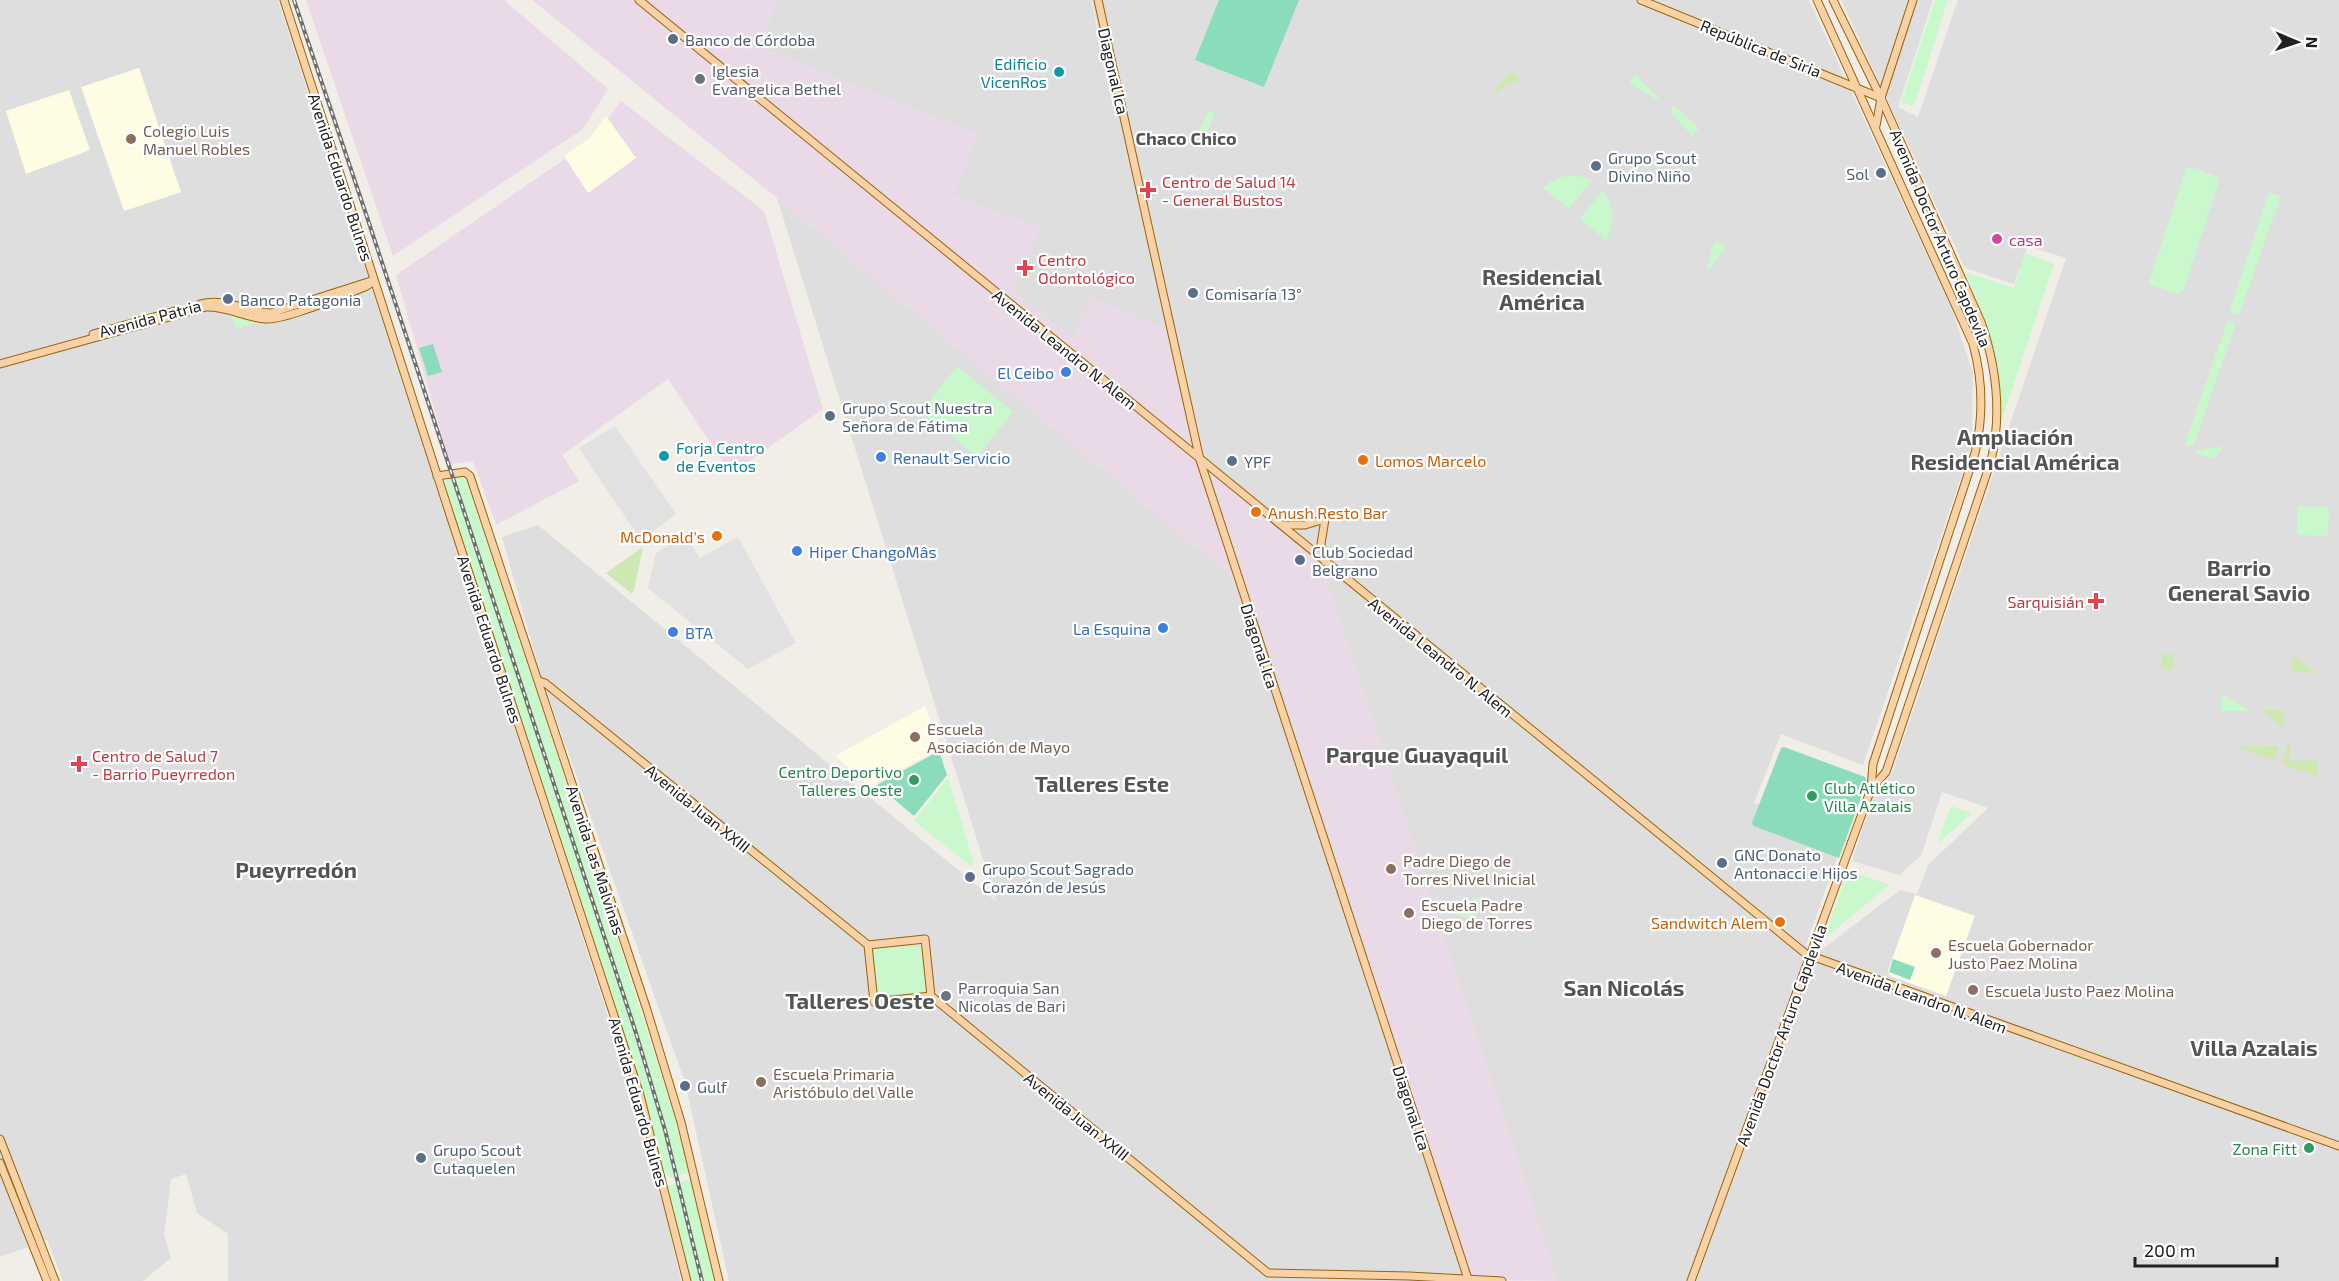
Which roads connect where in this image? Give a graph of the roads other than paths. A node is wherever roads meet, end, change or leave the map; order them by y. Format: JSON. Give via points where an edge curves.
{"nodes":[{"id":1,"x":284,"y":0,"type":"edge"},
{"id":2,"x":639,"y":0,"type":"edge"},
{"id":3,"x":1098,"y":0,"type":"edge"},
{"id":4,"x":1641,"y":0,"type":"edge"},
{"id":5,"x":1817,"y":0,"type":"edge"},
{"id":6,"x":1833,"y":0,"type":"edge"},
{"id":7,"x":1913,"y":0,"type":"edge"},
{"id":8,"x":1858,"y":88,"type":"junction"},
{"id":9,"x":1881,"y":98,"type":"junction"},
{"id":10,"x":1876,"y":129,"type":"junction"},
{"id":11,"x":374,"y":281,"type":"junction"},
{"id":12,"x":0,"y":362,"type":"edge"},
{"id":13,"x":1200,"y":460,"type":"junction"},
{"id":14,"x":437,"y":476,"type":"junction"},
{"id":15,"x":1281,"y":524,"type":"junction"},
{"id":16,"x":1325,"y":562,"type":"junction"},
{"id":17,"x":539,"y":681,"type":"junction"},
{"id":18,"x":1871,"y":789,"type":"junction"},
{"id":19,"x":868,"y":945,"type":"junction"},
{"id":20,"x":1810,"y":956,"type":"junction"},
{"id":21,"x":931,"y":996,"type":"junction"},
{"id":22,"x":0,"y":1139,"type":"edge"},
{"id":23,"x":2339,"y":1146,"type":"edge"},
{"id":24,"x":1,"y":1168,"type":"edge"},
{"id":25,"x":1468,"y":1279,"type":"junction"},
{"id":26,"x":47,"y":1281,"type":"edge"},
{"id":27,"x":55,"y":1281,"type":"edge"},
{"id":28,"x":687,"y":1281,"type":"edge"},
{"id":29,"x":719,"y":1281,"type":"edge"},
{"id":30,"x":1502,"y":1281,"type":"edge"},
{"id":31,"x":1691,"y":1281,"type":"edge"}],
"edges":[{"from":1,"to":11,"type":"main road","name":"Avenida Eduardo Bulnes"},
{"from":2,"to":13,"type":"main road","name":"Avenida Leandro N. Alem"},
{"from":3,"to":13,"type":"main road","name":"Diagonal Ica"},
{"from":4,"to":8,"type":"main road","name":"República de Siria"},
{"from":5,"to":8,"type":"main road","name":"Avenida Doctor Arturo Capdevila"},
{"from":6,"to":9,"type":"main road","name":"Avenida Doctor Arturo Capdevila"},
{"from":7,"to":9,"type":"main road"},
{"from":8,"to":9,"type":"main road","name":"República de Siria"},
{"from":8,"to":10,"type":"main road","name":"Avenida Doctor Arturo Capdevila"},
{"from":9,"to":10,"type":"main road"},
{"from":9,"to":18,"type":"main road","name":"Avenida Doctor Arturo Capdevila","via":[[1981,322],[1992,358],[1997,408],[1991,461],[1886,772]]},
{"from":10,"to":18,"type":"main road","name":"Avenida Doctor Arturo Capdevila","via":[[1973,344],[1982,404],[1975,453],[1873,764]]},
{"from":11,"to":12,"type":"main road","name":"Avenida Patria","via":[[280,318],[261,319],[206,307]]},
{"from":11,"to":14,"type":"main road","name":"Avenida Eduardo Bulnes"},
{"from":13,"to":15,"type":"main road","name":"Avenida Leandro N. Alem"},
{"from":13,"to":25,"type":"main road","name":"Diagonal Ica"},
{"from":14,"to":17,"type":"main road","name":"Avenida Las Malvinas","via":[[465,472],[470,476]]},
{"from":14,"to":28,"type":"main road","name":"Avenida Eduardo Bulnes","via":[[640,1095]]},
{"from":15,"to":16,"type":"main road","name":"Avenida Leandro N. Alem"},
{"from":15,"to":16,"type":"main road","via":[[1305,525],[1325,519],[1321,544]]},
{"from":16,"to":20,"type":"main road","name":"Avenida Leandro N. Alem"},
{"from":17,"to":19,"type":"main road","name":"Avenida Juan XXIII"},
{"from":17,"to":29,"type":"main road","name":"Avenida Las Malvinas","via":[[672,1094]]},
{"from":18,"to":20,"type":"main road","name":"Avenida Doctor Arturo Capdevila"},
{"from":19,"to":21,"type":"main road","via":[[874,1002]]},
{"from":19,"to":21,"type":"main road","via":[[926,939]]},
{"from":20,"to":23,"type":"main road","name":"Avenida Leandro N. Alem"},
{"from":20,"to":31,"type":"main road","name":"Avenida Doctor Arturo Capdevila"},
{"from":21,"to":25,"type":"main road","name":"Avenida Juan XXIII","via":[[1268,1273]]},
{"from":22,"to":27,"type":"main road"},
{"from":24,"to":26,"type":"main road"},
{"from":25,"to":30,"type":"main road"}]}
